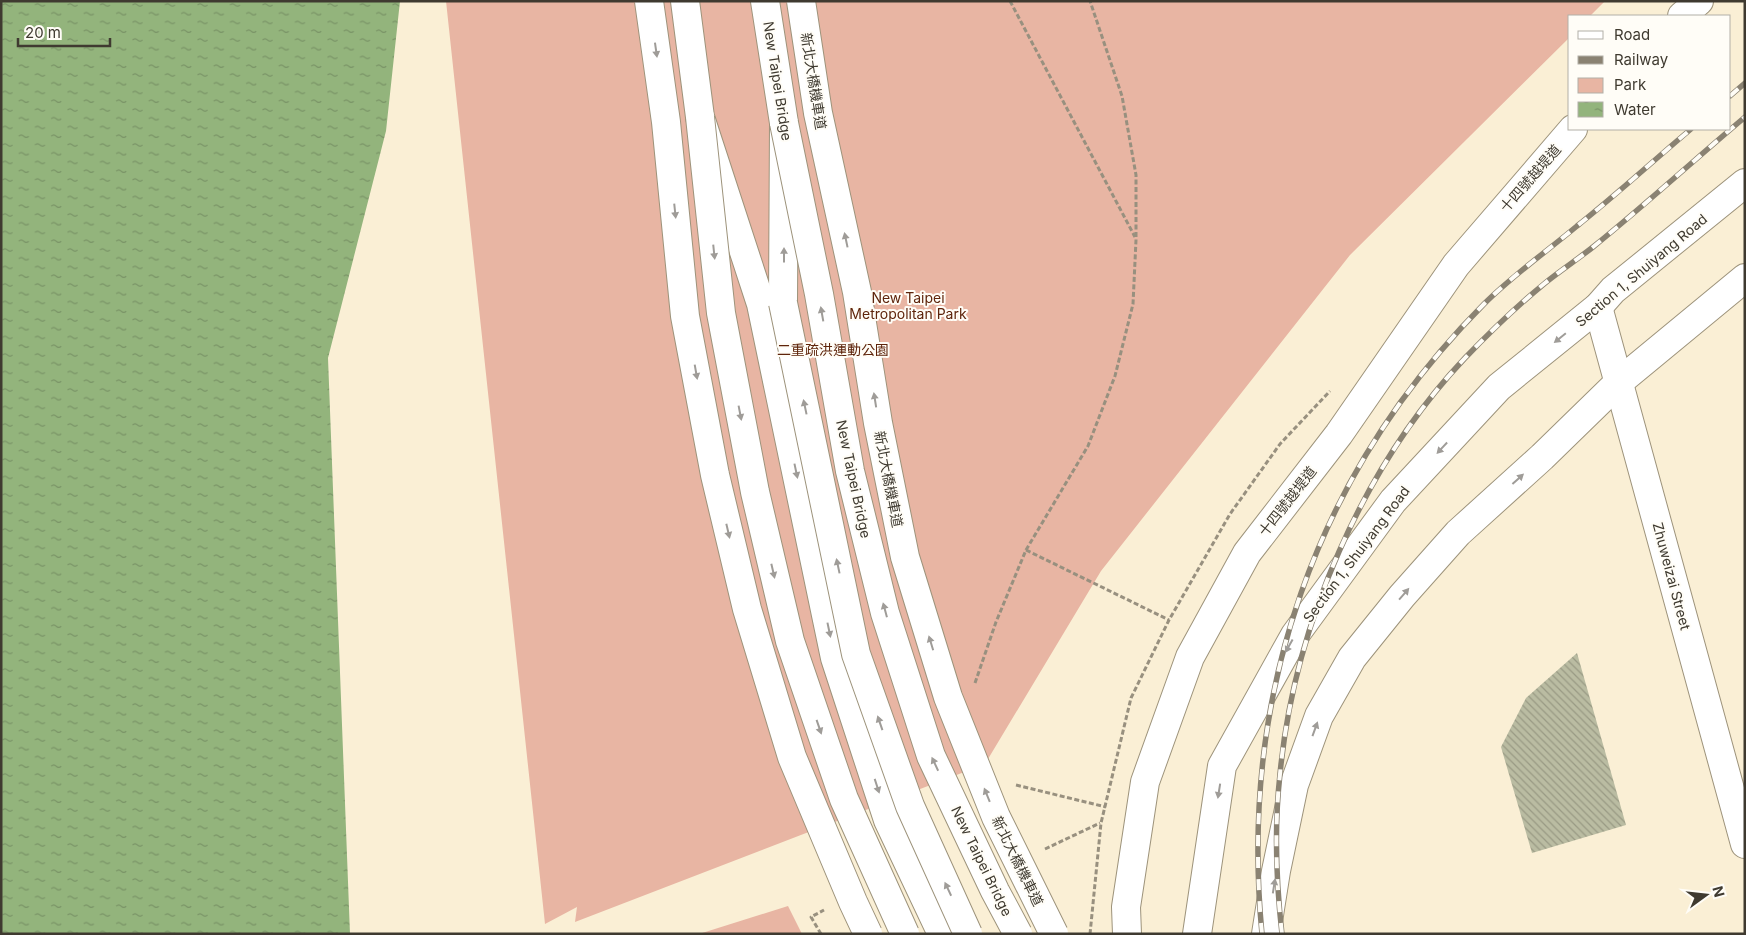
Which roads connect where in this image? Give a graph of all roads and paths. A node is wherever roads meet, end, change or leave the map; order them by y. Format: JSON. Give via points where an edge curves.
{"nodes":[{"id":1,"x":650,"y":1,"type":"edge"},
{"id":2,"x":685,"y":1,"type":"edge"},
{"id":3,"x":765,"y":1,"type":"edge"},
{"id":4,"x":801,"y":1,"type":"edge"},
{"id":5,"x":1010,"y":1,"type":"edge"},
{"id":6,"x":1090,"y":1,"type":"edge"},
{"id":7,"x":1699,"y":1,"type":"edge"},
{"id":8,"x":1683,"y":15,"type":"edge"},
{"id":9,"x":700,"y":117,"type":"junction"},
{"id":10,"x":784,"y":124,"type":"junction"},
{"id":11,"x":1572,"y":130,"type":"edge"},
{"id":12,"x":1745,"y":183,"type":"edge"},
{"id":13,"x":1136,"y":240,"type":"junction"},
{"id":14,"x":1745,"y":278,"type":"edge"},
{"id":15,"x":1598,"y":307,"type":"junction"},
{"id":16,"x":1619,"y":382,"type":"junction"},
{"id":17,"x":1026,"y":550,"type":"junction"},
{"id":18,"x":1169,"y":620,"type":"dead end"},
{"id":19,"x":974,"y":687,"type":"dead end"},
{"id":20,"x":1011,"y":784,"type":"dead end"},
{"id":21,"x":1106,"y":807,"type":"dead end"},
{"id":22,"x":1101,"y":823,"type":"dead end"},
{"id":23,"x":1745,"y":844,"type":"edge"},
{"id":24,"x":1043,"y":849,"type":"dead end"},
{"id":25,"x":828,"y":907,"type":"dead end"},
{"id":26,"x":821,"y":934,"type":"edge"},
{"id":27,"x":868,"y":934,"type":"edge"},
{"id":28,"x":905,"y":934,"type":"edge"},
{"id":29,"x":942,"y":934,"type":"edge"},
{"id":30,"x":968,"y":934,"type":"edge"},
{"id":31,"x":1018,"y":934,"type":"edge"},
{"id":32,"x":1054,"y":934,"type":"edge"},
{"id":33,"x":1127,"y":934,"type":"edge"},
{"id":34,"x":1197,"y":934,"type":"edge"},
{"id":35,"x":1266,"y":934,"type":"edge"}],
"edges":[{"from":1,"to":27,"type":"main road","one_way":true,"bridge":true,"via":[[666,122],[685,316],[715,475],[747,609],[792,757]]},
{"from":2,"to":9,"type":"main road"},
{"from":3,"to":10,"type":"main road","name":"New Taipei Bridge"},
{"from":32,"to":4,"type":"main road","name":"新北大橋機車道","one_way":true,"bridge":true,"via":[[996,817],[948,697],[905,557],[878,422],[857,292],[818,113]]},
{"from":5,"to":13,"type":"path"},
{"from":6,"to":13,"type":"path","via":[[1122,96],[1136,175]]},
{"from":7,"to":8,"type":"main road"},
{"from":9,"to":28,"type":"main road","one_way":true,"bridge":true,"via":[[721,312],[754,492],[790,641],[844,800]]},
{"from":9,"to":29,"type":"main road","one_way":true,"bridge":true,"via":[[761,304],[835,658],[888,820]]},
{"from":30,"to":10,"type":"main road","one_way":true,"bridge":true,"via":[[910,806],[856,654],[784,304]]},
{"from":31,"to":10,"type":"main road","name":"New Taipei Bridge","one_way":true,"bridge":true,"via":[[931,756],[885,613],[850,471],[819,294]]},
{"from":11,"to":33,"type":"main road","name":"十四號越堤道","via":[[1456,265],[1339,434],[1247,553],[1190,657],[1145,782],[1126,907]]},
{"from":12,"to":15,"type":"main road","name":"Section 1, Shuiyang Road","via":[[1613,290]]},
{"from":13,"to":17,"type":"path","via":[[1133,304],[1115,376],[1088,446]]},
{"from":14,"to":16,"type":"main road"},
{"from":15,"to":16,"type":"main road","name":"Zhuweizai Street"},
{"from":15,"to":34,"type":"main road","name":"Section 1, Shuiyang Road","one_way":true,"via":[[1499,387],[1393,501],[1295,635],[1222,766]]},
{"from":16,"to":23,"type":"main road","name":"Zhuweizai Street"},
{"from":35,"to":16,"type":"main road","one_way":true,"via":[[1294,785],[1319,716],[1352,658],[1458,533]]},
{"from":17,"to":18,"type":"path"},
{"from":17,"to":19,"type":"path"},
{"from":20,"to":21,"type":"path"},
{"from":22,"to":24,"type":"path"},
{"from":25,"to":26,"type":"path","via":[[811,917]]}]}
